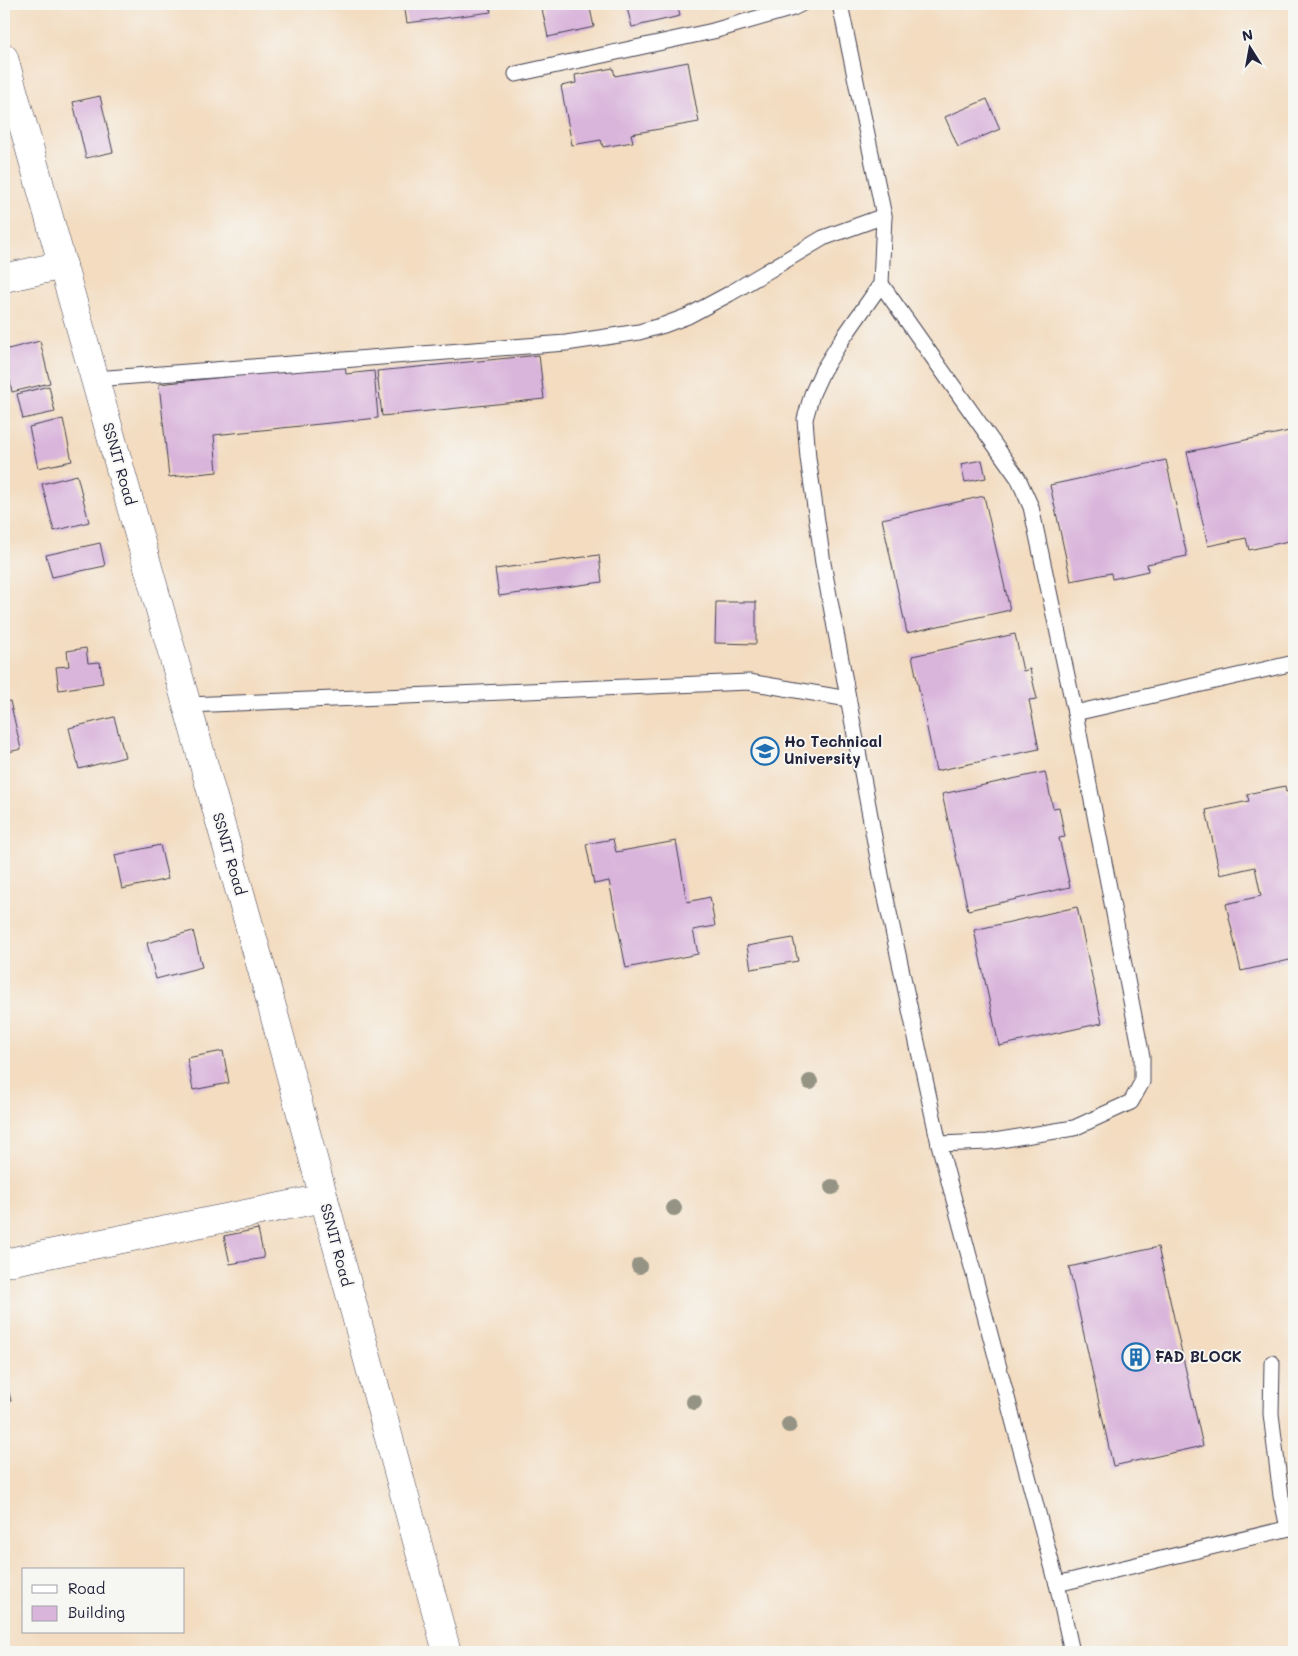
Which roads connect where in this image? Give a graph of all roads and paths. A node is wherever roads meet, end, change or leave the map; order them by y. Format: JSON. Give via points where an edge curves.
{"nodes":[{"id":1,"x":801,"y":4,"type":"edge"},
{"id":2,"x":840,"y":4,"type":"edge"},
{"id":3,"x":4,"y":58,"type":"edge"},
{"id":4,"x":516,"y":74,"type":"dead end"},
{"id":5,"x":884,"y":216,"type":"junction"},
{"id":6,"x":63,"y":265,"type":"junction"},
{"id":7,"x":4,"y":278,"type":"edge"},
{"id":8,"x":881,"y":284,"type":"junction"},
{"id":9,"x":96,"y":379,"type":"junction"},
{"id":10,"x":1294,"y":663,"type":"edge"},
{"id":11,"x":848,"y":699,"type":"junction"},
{"id":12,"x":187,"y":705,"type":"junction"},
{"id":13,"x":1074,"y":712,"type":"junction"},
{"id":14,"x":938,"y":1144,"type":"junction"},
{"id":15,"x":324,"y":1198,"type":"junction"},
{"id":16,"x":4,"y":1263,"type":"edge"},
{"id":17,"x":1272,"y":1364,"type":"dead end"},
{"id":18,"x":1291,"y":1527,"type":"edge"},
{"id":19,"x":1057,"y":1584,"type":"junction"},
{"id":20,"x":447,"y":1652,"type":"edge"},
{"id":21,"x":1072,"y":1652,"type":"edge"}],
"edges":[{"from":1,"to":4,"type":"lane","via":[[713,31]]},
{"from":2,"to":5,"type":"lane"},
{"from":3,"to":6,"type":"street","name":"SSNIT Road"},
{"from":5,"to":8,"type":"lane"},
{"from":5,"to":9,"type":"lane","via":[[823,238],[688,316],[639,332],[566,343]]},
{"from":6,"to":7,"type":"street"},
{"from":6,"to":9,"type":"street","name":"SSNIT Road"},
{"from":8,"to":11,"type":"lane","via":[[824,370],[805,418],[823,563]]},
{"from":8,"to":13,"type":"lane","via":[[1018,478],[1031,507]]},
{"from":9,"to":12,"type":"street","name":"SSNIT Road"},
{"from":10,"to":13,"type":"lane"},
{"from":11,"to":12,"type":"lane","via":[[749,682]]},
{"from":11,"to":14,"type":"lane","via":[[882,880]]},
{"from":12,"to":15,"type":"street","name":"SSNIT Road"},
{"from":13,"to":14,"type":"lane","via":[[1142,1057],[1142,1082],[1131,1102],[1074,1128],[988,1142]]},
{"from":14,"to":19,"type":"lane"},
{"from":15,"to":16,"type":"street"},
{"from":15,"to":20,"type":"street","name":"SSNIT Road"},
{"from":17,"to":18,"type":"lane","via":[[1271,1414],[1281,1496]]},
{"from":18,"to":19,"type":"lane"},
{"from":19,"to":21,"type":"lane"}]}
